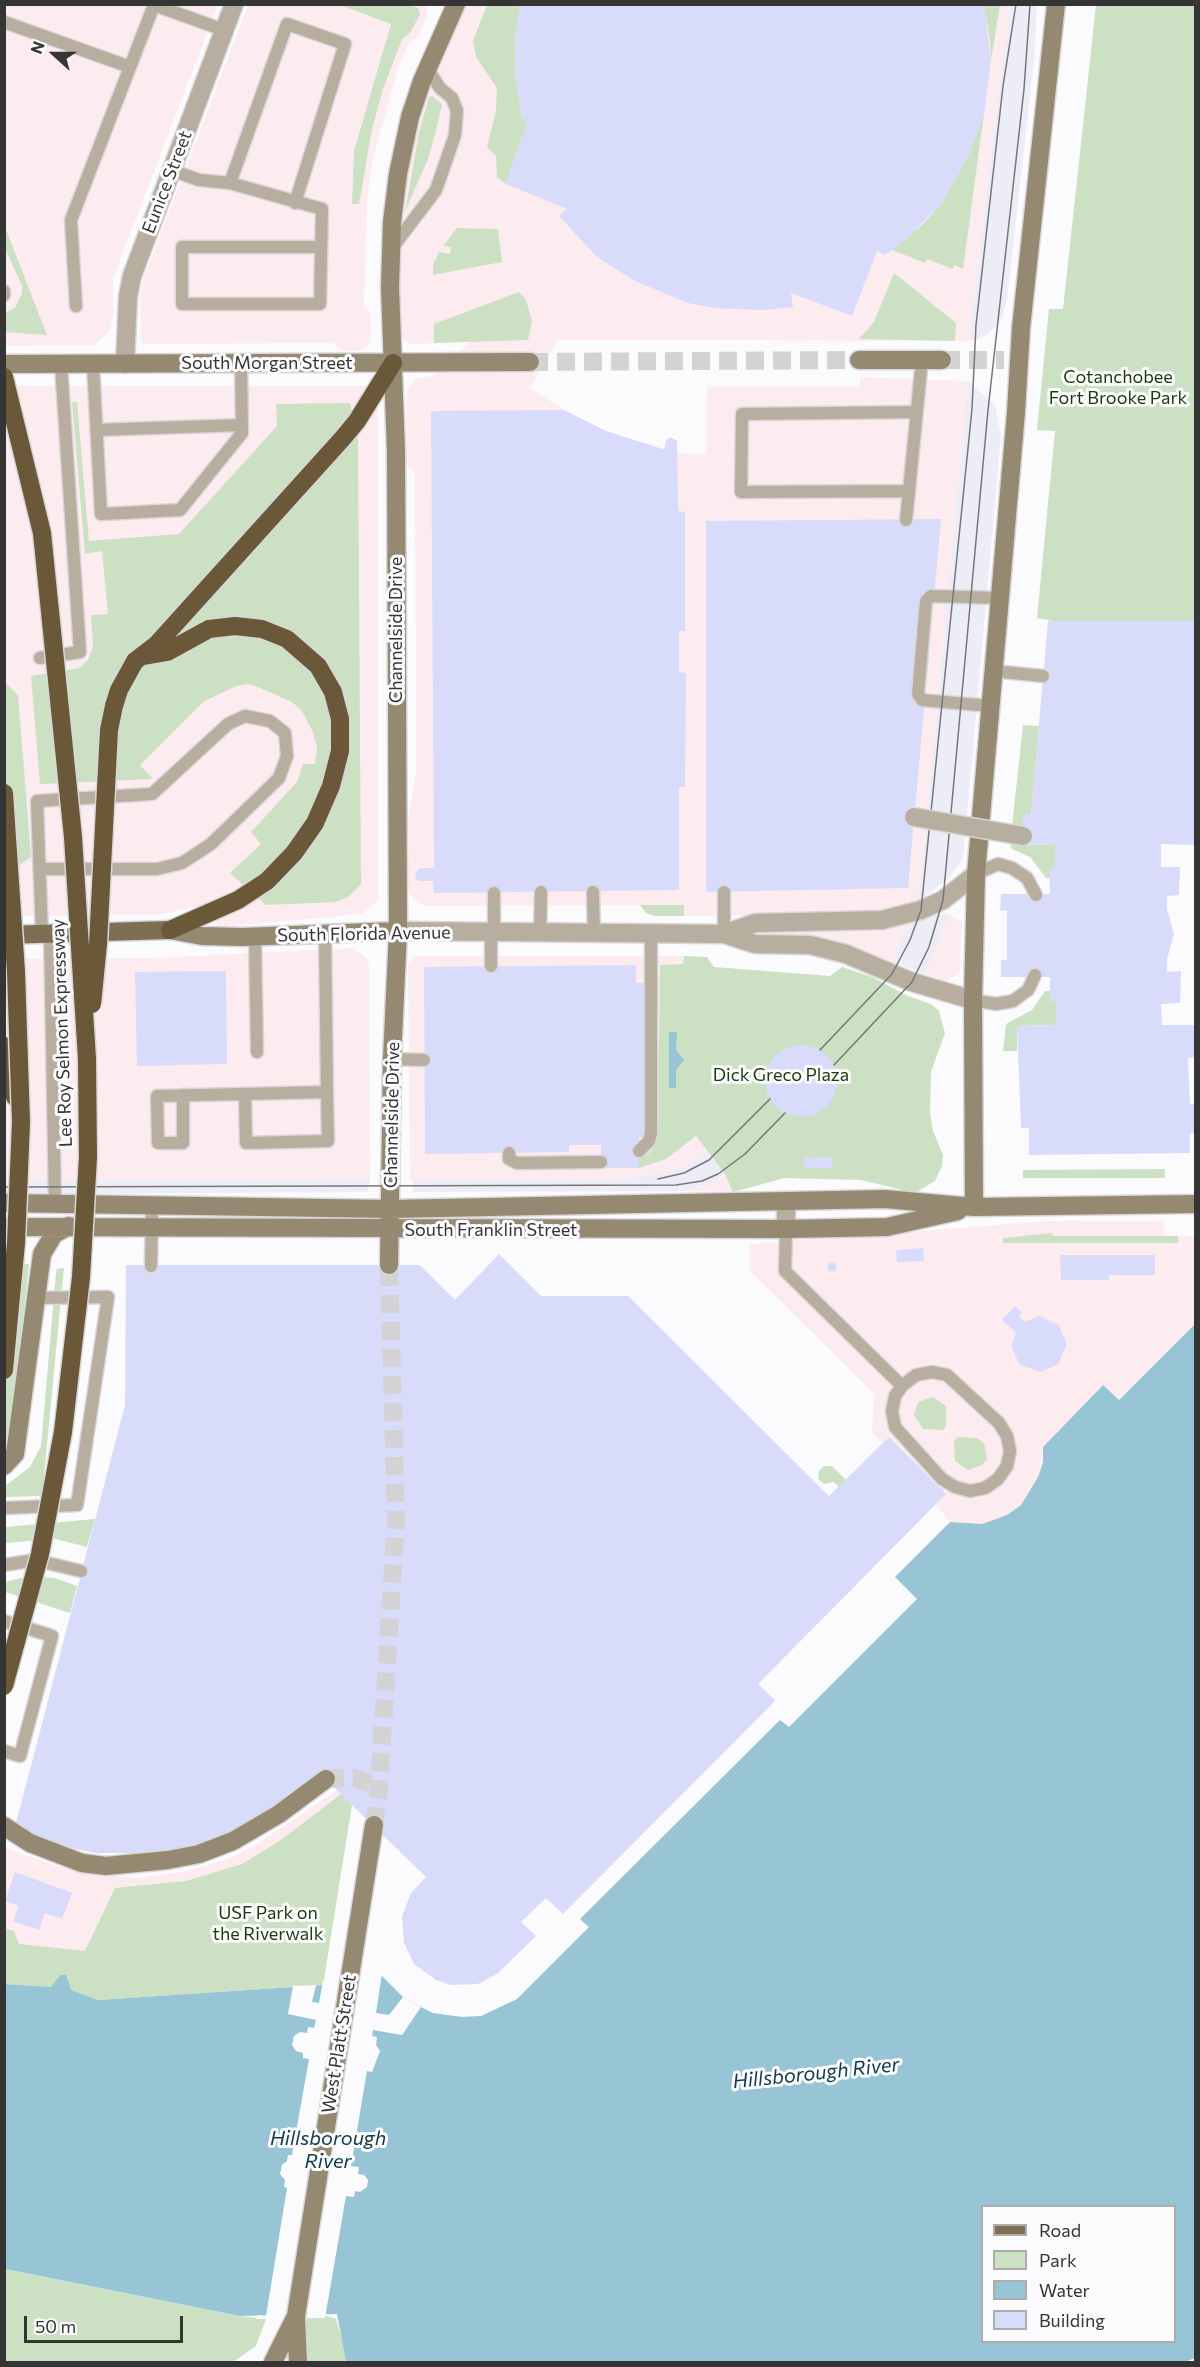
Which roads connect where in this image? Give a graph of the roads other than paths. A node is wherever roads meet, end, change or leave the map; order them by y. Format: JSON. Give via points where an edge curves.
{"nodes":[{"id":1,"x":234,"y":4,"type":"edge"},
{"id":2,"x":456,"y":4,"type":"edge"},
{"id":3,"x":1056,"y":4,"type":"edge"},
{"id":4,"x":154,"y":5,"type":"edge"},
{"id":5,"x":4,"y":22,"type":"edge"},
{"id":6,"x":224,"y":30,"type":"junction"},
{"id":7,"x":130,"y":67,"type":"junction"},
{"id":8,"x":427,"y":68,"type":"junction"},
{"id":9,"x":171,"y":170,"type":"junction"},
{"id":10,"x":230,"y":183,"type":"junction"},
{"id":11,"x":295,"y":203,"type":"junction"},
{"id":12,"x":321,"y":247,"type":"junction"},
{"id":13,"x":391,"y":249,"type":"junction"},
{"id":14,"x":76,"y":306,"type":"dead end"},
{"id":15,"x":922,"y":359,"type":"junction"},
{"id":16,"x":859,"y":360,"type":"tunnel mouth"},
{"id":17,"x":942,"y":360,"type":"tunnel mouth"},
{"id":18,"x":530,"y":362,"type":"tunnel mouth"},
{"id":19,"x":241,"y":363,"type":"junction"},
{"id":20,"x":393,"y":363,"type":"junction"},
{"id":21,"x":4,"y":364,"type":"edge"},
{"id":22,"x":61,"y":364,"type":"junction"},
{"id":23,"x":93,"y":364,"type":"junction"},
{"id":24,"x":125,"y":364,"type":"junction"},
{"id":25,"x":4,"y":377,"type":"edge"},
{"id":26,"x":917,"y":411,"type":"junction"},
{"id":27,"x":242,"y":425,"type":"junction"},
{"id":28,"x":96,"y":430,"type":"junction"},
{"id":29,"x":909,"y":491,"type":"junction"},
{"id":30,"x":906,"y":519,"type":"dead end"},
{"id":31,"x":1000,"y":598,"type":"junction"},
{"id":32,"x":144,"y":656,"type":"junction"},
{"id":33,"x":40,"y":658,"type":"dead end"},
{"id":34,"x":993,"y":671,"type":"junction"},
{"id":35,"x":1043,"y":676,"type":"dead end"},
{"id":36,"x":990,"y":706,"type":"junction"},
{"id":37,"x":4,"y":793,"type":"edge"},
{"id":38,"x":914,"y":817,"type":"dead end"},
{"id":39,"x":1023,"y":836,"type":"dead end"},
{"id":40,"x":40,"y":869,"type":"junction"},
{"id":41,"x":976,"y":874,"type":"junction"},
{"id":42,"x":593,"y":891,"type":"dead end"},
{"id":43,"x":541,"y":892,"type":"dead end"},
{"id":44,"x":724,"y":892,"type":"dead end"},
{"id":45,"x":494,"y":893,"type":"dead end"},
{"id":46,"x":1036,"y":895,"type":"dead end"},
{"id":47,"x":170,"y":930,"type":"junction"},
{"id":48,"x":398,"y":931,"type":"junction"},
{"id":49,"x":492,"y":932,"type":"junction"},
{"id":50,"x":540,"y":932,"type":"junction"},
{"id":51,"x":594,"y":933,"type":"junction"},
{"id":52,"x":651,"y":933,"type":"junction"},
{"id":53,"x":46,"y":934,"type":"junction"},
{"id":54,"x":325,"y":934,"type":"junction"},
{"id":55,"x":724,"y":934,"type":"junction"},
{"id":56,"x":4,"y":935,"type":"edge"},
{"id":57,"x":255,"y":936,"type":"junction"},
{"id":58,"x":491,"y":966,"type":"dead end"},
{"id":59,"x":1035,"y":975,"type":"dead end"},
{"id":60,"x":973,"y":1000,"type":"junction"},
{"id":61,"x":4,"y":1046,"type":"edge"},
{"id":62,"x":257,"y":1052,"type":"dead end"},
{"id":63,"x":87,"y":1059,"type":"junction"},
{"id":64,"x":392,"y":1059,"type":"junction"},
{"id":65,"x":424,"y":1060,"type":"dead end"},
{"id":66,"x":327,"y":1092,"type":"junction"},
{"id":67,"x":245,"y":1094,"type":"junction"},
{"id":68,"x":183,"y":1095,"type":"dead end"},
{"id":69,"x":21,"y":1122,"type":"junction"},
{"id":70,"x":639,"y":1151,"type":"dead end"},
{"id":71,"x":509,"y":1153,"type":"dead end"},
{"id":72,"x":601,"y":1162,"type":"dead end"},
{"id":73,"x":786,"y":1202,"type":"junction"},
{"id":74,"x":4,"y":1203,"type":"edge"},
{"id":75,"x":55,"y":1203,"type":"junction"},
{"id":76,"x":1196,"y":1204,"type":"edge"},
{"id":77,"x":152,"y":1205,"type":"junction"},
{"id":78,"x":974,"y":1207,"type":"junction"},
{"id":79,"x":390,"y":1209,"type":"junction"},
{"id":80,"x":69,"y":1226,"type":"junction"},
{"id":81,"x":4,"y":1227,"type":"edge"},
{"id":82,"x":152,"y":1227,"type":"junction"},
{"id":83,"x":786,"y":1229,"type":"junction"},
{"id":84,"x":390,"y":1230,"type":"junction"},
{"id":85,"x":389,"y":1265,"type":"tunnel mouth"},
{"id":86,"x":151,"y":1266,"type":"dead end"},
{"id":87,"x":36,"y":1299,"type":"junction"},
{"id":88,"x":4,"y":1370,"type":"edge"},
{"id":89,"x":902,"y":1386,"type":"junction"},
{"id":90,"x":4,"y":1466,"type":"edge"},
{"id":91,"x":4,"y":1508,"type":"edge"},
{"id":92,"x":4,"y":1565,"type":"edge"},
{"id":93,"x":81,"y":1571,"type":"dead end"},
{"id":94,"x":4,"y":1621,"type":"edge"},
{"id":95,"x":4,"y":1686,"type":"edge"},
{"id":96,"x":4,"y":1750,"type":"edge"},
{"id":97,"x":326,"y":1779,"type":"tunnel mouth"},
{"id":98,"x":4,"y":1826,"type":"edge"},
{"id":99,"x":374,"y":1826,"type":"tunnel mouth"},
{"id":100,"x":296,"y":2316,"type":"junction"},
{"id":101,"x":273,"y":2361,"type":"edge"},
{"id":102,"x":298,"y":2362,"type":"edge"}],
"edges":[{"from":1,"to":6,"type":"street","name":"Eunice Street"},
{"from":2,"to":8,"type":"street","name":"Channelside Drive"},
{"from":3,"to":31,"type":"street","via":[[1011,361]]},
{"from":4,"to":6,"type":"lane"},
{"from":4,"to":7,"type":"lane"},
{"from":5,"to":7,"type":"lane"},
{"from":6,"to":9,"type":"street","name":"Eunice Street"},
{"from":7,"to":14,"type":"lane","via":[[70,220]]},
{"from":8,"to":13,"type":"street","name":"Channelside Drive","via":[[402,153]]},
{"from":8,"to":13,"type":"lane","via":[[452,98],[457,111],[455,135],[436,190]]},
{"from":9,"to":10,"type":"lane","via":[[200,180]]},
{"from":9,"to":24,"type":"street","name":"Eunice Street","via":[[132,276]]},
{"from":10,"to":11,"type":"lane"},
{"from":10,"to":11,"type":"lane","via":[[287,24],[345,44]]},
{"from":11,"to":12,"type":"lane","via":[[322,209]]},
{"from":12,"to":12,"type":"lane","via":[[321,304],[182,304],[182,247]]},
{"from":13,"to":20,"type":"street","name":"Channelside Drive"},
{"from":15,"to":16,"type":"street"},
{"from":15,"to":17,"type":"street"},
{"from":15,"to":26,"type":"lane"},
{"from":18,"to":20,"type":"street","name":"South Morgan Street"},
{"from":19,"to":20,"type":"street","name":"South Morgan Street"},
{"from":19,"to":24,"type":"street","name":"South Morgan Street"},
{"from":19,"to":27,"type":"lane"},
{"from":20,"to":32,"type":"highway","via":[[349,430]]},
{"from":20,"to":48,"type":"street","name":"Channelside Drive"},
{"from":21,"to":22,"type":"street","name":"South Morgan Street"},
{"from":22,"to":23,"type":"street","name":"South Morgan Street"},
{"from":22,"to":33,"type":"lane","via":[[81,652]]},
{"from":23,"to":24,"type":"street","name":"South Morgan Street"},
{"from":23,"to":28,"type":"lane"},
{"from":25,"to":63,"type":"highway","name":"Lee Roy Selmon Expressway","bridge":true,"via":[[42,533],[73,837]]},
{"from":26,"to":29,"type":"lane"},
{"from":26,"to":29,"type":"lane","via":[[742,414],[741,492]]},
{"from":27,"to":28,"type":"lane"},
{"from":27,"to":28,"type":"lane","via":[[242,433],[180,510],[101,514]]},
{"from":29,"to":30,"type":"lane"},
{"from":31,"to":34,"type":"street"},
{"from":31,"to":36,"type":"lane","via":[[931,596],[926,601],[918,694],[922,700]]},
{"from":32,"to":47,"type":"highway","via":[[167,652],[209,629],[262,629],[287,639],[318,666],[333,692],[340,719],[340,751],[331,786],[315,823],[294,853],[267,881],[238,900]]},
{"from":32,"to":63,"type":"highway","bridge":true,"via":[[131,668],[114,706],[109,730],[98,944]]},
{"from":34,"to":35,"type":"lane"},
{"from":34,"to":36,"type":"street"},
{"from":36,"to":41,"type":"street"},
{"from":37,"to":69,"type":"highway","bridge":true},
{"from":38,"to":39,"type":"street","bridge":true},
{"from":40,"to":40,"type":"lane","via":[[157,869],[182,863],[211,844],[279,778],[287,756],[285,733],[270,721],[245,716],[228,724],[152,794],[37,801]]},
{"from":40,"to":53,"type":"lane"},
{"from":41,"to":46,"type":"lane","via":[[998,864],[1012,868],[1027,878]]},
{"from":41,"to":55,"type":"street","name":"South Florida Avenue","via":[[943,900],[882,920],[755,923]]},
{"from":41,"to":60,"type":"street"},
{"from":42,"to":51,"type":"lane"},
{"from":43,"to":50,"type":"lane"},
{"from":44,"to":55,"type":"lane"},
{"from":45,"to":49,"type":"lane"},
{"from":47,"to":53,"type":"main road","name":"South Florida Avenue"},
{"from":47,"to":57,"type":"street","name":"South Florida Avenue","via":[[202,936]]},
{"from":48,"to":49,"type":"street","name":"South Florida Avenue"},
{"from":48,"to":54,"type":"street","name":"South Florida Avenue"},
{"from":48,"to":64,"type":"street","name":"Channelside Drive"},
{"from":49,"to":50,"type":"street","name":"South Florida Avenue"},
{"from":49,"to":58,"type":"lane"},
{"from":50,"to":51,"type":"street","name":"South Florida Avenue"},
{"from":51,"to":52,"type":"street","name":"South Florida Avenue"},
{"from":52,"to":55,"type":"street","name":"South Florida Avenue"},
{"from":52,"to":70,"type":"lane","via":[[651,1133]]},
{"from":53,"to":56,"type":"main road","name":"South Florida Avenue"},
{"from":53,"to":75,"type":"lane"},
{"from":54,"to":57,"type":"street","name":"South Florida Avenue"},
{"from":54,"to":66,"type":"lane"},
{"from":55,"to":60,"type":"street","name":"South Florida Avenue","via":[[755,944],[810,945],[846,954],[912,982]]},
{"from":57,"to":62,"type":"lane"},
{"from":59,"to":60,"type":"lane","via":[[1028,990],[1013,1001],[996,1004]]},
{"from":60,"to":78,"type":"street"},
{"from":61,"to":69,"type":"highway","bridge":true},
{"from":63,"to":95,"type":"highway","name":"Lee Roy Selmon Expressway","bridge":true,"via":[[86,1215],[71,1379],[42,1544]]},
{"from":64,"to":65,"type":"lane"},
{"from":64,"to":79,"type":"street","name":"Channelside Drive"},
{"from":66,"to":67,"type":"lane"},
{"from":66,"to":67,"type":"lane","via":[[328,1141],[316,1142],[246,1143]]},
{"from":67,"to":68,"type":"lane"},
{"from":69,"to":88,"type":"highway","bridge":true,"via":[[18,1217]]},
{"from":71,"to":72,"type":"lane","via":[[509,1159],[517,1163]]},
{"from":73,"to":78,"type":"street","name":"South Franklin Street","via":[[885,1199]]},
{"from":73,"to":79,"type":"street","name":"South Franklin Street"},
{"from":73,"to":83,"type":"street"},
{"from":74,"to":75,"type":"street","name":"South Franklin Street"},
{"from":75,"to":77,"type":"street","name":"South Franklin Street"},
{"from":76,"to":78,"type":"street","name":"South Franklin Street"},
{"from":77,"to":79,"type":"street","name":"South Franklin Street"},
{"from":77,"to":82,"type":"lane"},
{"from":78,"to":83,"type":"street","name":"South Franklin Street","via":[[887,1227]]},
{"from":79,"to":84,"type":"street","name":"Channelside Drive"},
{"from":80,"to":81,"type":"street","name":"South Franklin Street"},
{"from":80,"to":82,"type":"street","name":"South Franklin Street"},
{"from":80,"to":87,"type":"street","via":[[54,1234],[45,1247]]},
{"from":82,"to":84,"type":"street","name":"South Franklin Street"},
{"from":82,"to":86,"type":"lane"},
{"from":83,"to":84,"type":"street","name":"South Franklin Street"},
{"from":83,"to":89,"type":"lane","via":[[785,1270]]},
{"from":84,"to":85,"type":"street","name":"Channelside Drive"},
{"from":87,"to":90,"type":"street","via":[[15,1454]]},
{"from":87,"to":91,"type":"lane","via":[[108,1297],[77,1504]]},
{"from":89,"to":89,"type":"lane","via":[[892,1411],[895,1426],[942,1479],[970,1491],[985,1488],[998,1479],[1007,1466],[1010,1451],[999,1423],[947,1375],[916,1375]]},
{"from":92,"to":93,"type":"lane","via":[[35,1560]]},
{"from":94,"to":96,"type":"lane","via":[[52,1636],[20,1756]]},
{"from":97,"to":98,"type":"street","via":[[279,1814],[233,1841],[168,1860],[106,1866],[82,1863],[30,1843]]},
{"from":99,"to":100,"type":"street","name":"West Platt Street"},
{"from":100,"to":101,"type":"street","name":"West Platt Street"},
{"from":100,"to":102,"type":"street"}]}
